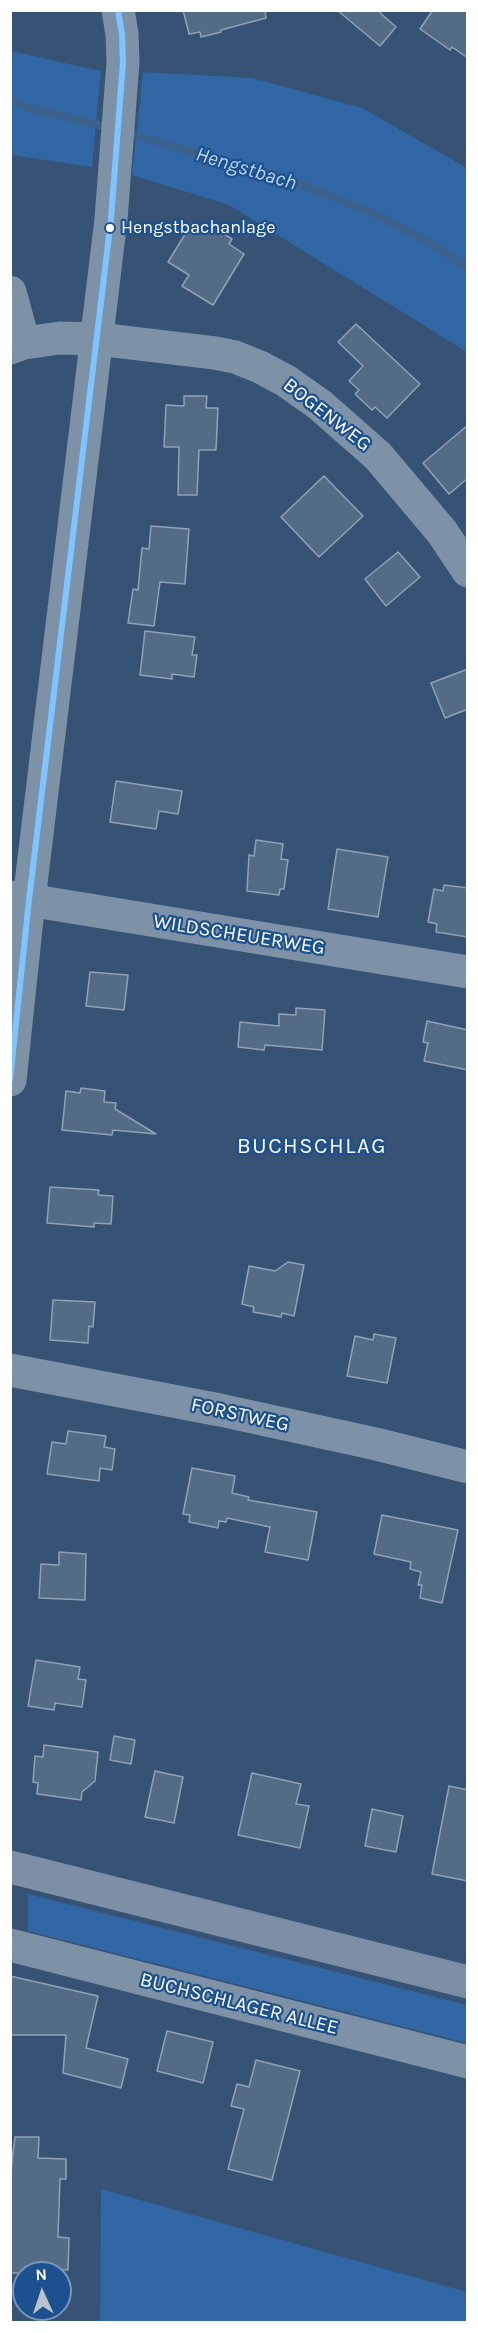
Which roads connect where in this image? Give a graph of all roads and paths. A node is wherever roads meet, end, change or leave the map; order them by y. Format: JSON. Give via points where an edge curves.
{"nodes":[{"id":1,"x":118,"y":10,"type":"edge"},
{"id":2,"x":10,"y":292,"type":"edge"},
{"id":3,"x":98,"y":339,"type":"junction"},
{"id":4,"x":17,"y":345,"type":"edge"},
{"id":5,"x":468,"y":572,"type":"edge"},
{"id":6,"x":20,"y":898,"type":"edge"},
{"id":7,"x":468,"y":972,"type":"edge"},
{"id":8,"x":10,"y":1080,"type":"edge"},
{"id":9,"x":10,"y":1370,"type":"edge"},
{"id":10,"x":468,"y":1467,"type":"edge"},
{"id":11,"x":10,"y":1867,"type":"edge"},
{"id":12,"x":10,"y":1945,"type":"edge"},
{"id":13,"x":468,"y":1982,"type":"edge"},
{"id":14,"x":468,"y":2062,"type":"edge"}],
"edges":[{"from":1,"to":3,"type":"street","via":[[123,62]]},
{"from":2,"to":4,"type":"street"},
{"from":3,"to":4,"type":"street","name":"BOGENWEG","via":[[60,338]]},
{"from":3,"to":5,"type":"street","name":"BOGENWEG","via":[[235,357],[286,381],[378,456],[442,532]]},
{"from":3,"to":6,"type":"street"},
{"from":6,"to":7,"type":"street","name":"WILDSCHEUERWEG"},
{"from":6,"to":8,"type":"street"},
{"from":9,"to":10,"type":"street","name":"FORSTWEG","via":[[220,1410]]},
{"from":11,"to":13,"type":"main road"},
{"from":12,"to":14,"type":"street","name":"BUCHSCHLAGER ALLEE"}]}
